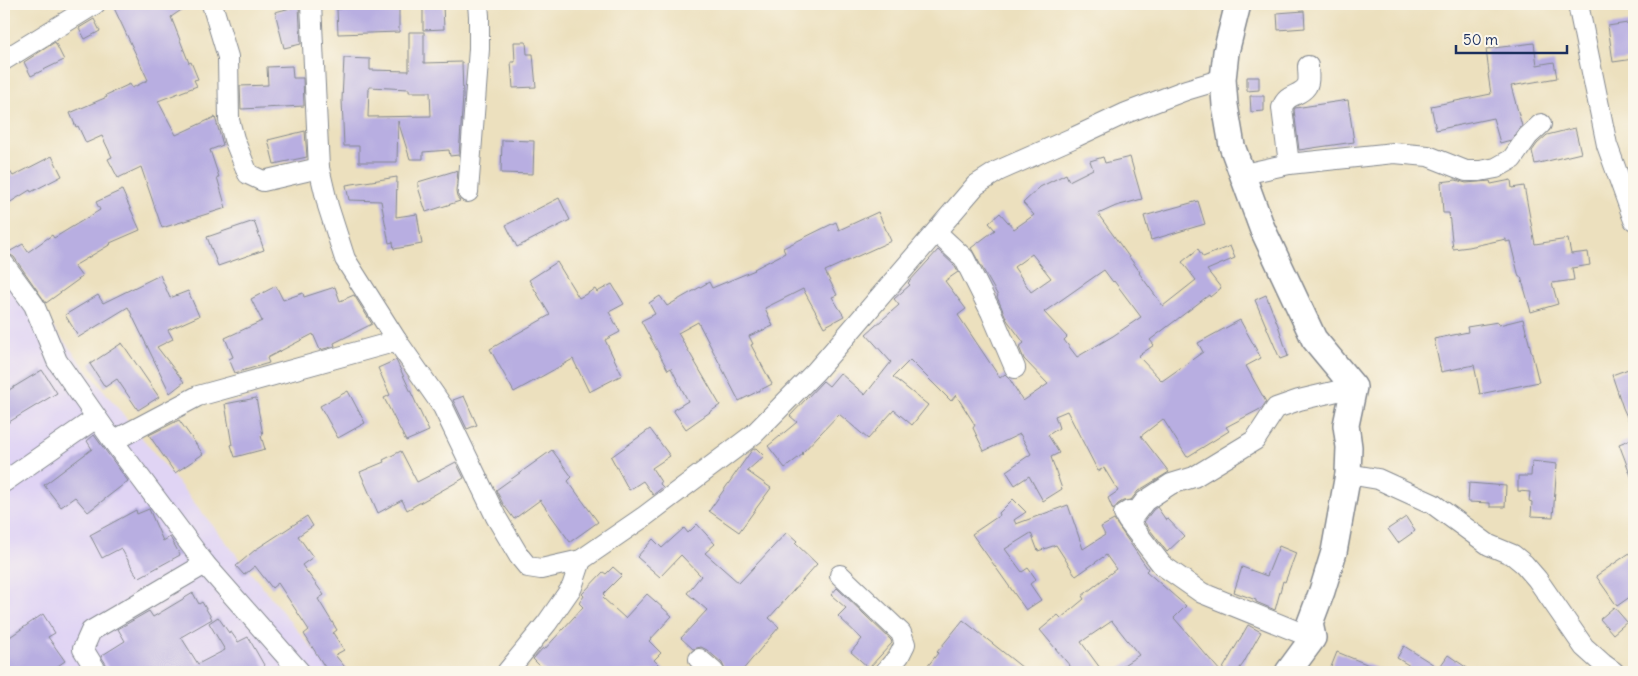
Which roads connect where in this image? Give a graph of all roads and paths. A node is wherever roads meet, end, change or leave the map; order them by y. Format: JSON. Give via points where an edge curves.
{"nodes":[{"id":1,"x":95,"y":4,"type":"edge"},
{"id":2,"x":212,"y":4,"type":"edge"},
{"id":3,"x":311,"y":4,"type":"edge"},
{"id":4,"x":478,"y":4,"type":"edge"},
{"id":5,"x":1238,"y":4,"type":"edge"},
{"id":6,"x":1578,"y":4,"type":"edge"},
{"id":7,"x":4,"y":60,"type":"edge"},
{"id":8,"x":1308,"y":66,"type":"dead end"},
{"id":9,"x":1223,"y":79,"type":"junction"},
{"id":10,"x":1541,"y":124,"type":"dead end"},
{"id":11,"x":1289,"y":164,"type":"junction"},
{"id":12,"x":319,"y":168,"type":"junction"},
{"id":13,"x":1244,"y":174,"type":"junction"},
{"id":14,"x":468,"y":192,"type":"dead end"},
{"id":15,"x":1634,"y":220,"type":"edge"},
{"id":16,"x":936,"y":232,"type":"junction"},
{"id":17,"x":4,"y":264,"type":"edge"},
{"id":18,"x":397,"y":341,"type":"junction"},
{"id":19,"x":1015,"y":368,"type":"dead end"},
{"id":20,"x":1354,"y":387,"type":"junction"},
{"id":21,"x":96,"y":418,"type":"junction"},
{"id":22,"x":113,"y":441,"type":"junction"},
{"id":23,"x":1348,"y":474,"type":"junction"},
{"id":24,"x":4,"y":482,"type":"edge"},
{"id":25,"x":581,"y":560,"type":"junction"},
{"id":26,"x":205,"y":564,"type":"junction"},
{"id":27,"x":840,"y":575,"type":"dead end"},
{"id":28,"x":1313,"y":638,"type":"junction"},
{"id":29,"x":97,"y":672,"type":"edge"},
{"id":30,"x":300,"y":672,"type":"edge"},
{"id":31,"x":508,"y":672,"type":"edge"},
{"id":32,"x":885,"y":672,"type":"edge"},
{"id":33,"x":1288,"y":672,"type":"edge"},
{"id":34,"x":1614,"y":672,"type":"edge"}],
"edges":[{"from":1,"to":7,"type":"street"},
{"from":2,"to":12,"type":"street","via":[[228,57],[229,120],[248,174],[263,181]]},
{"from":3,"to":12,"type":"street"},
{"from":4,"to":14,"type":"street","via":[[479,49]]},
{"from":5,"to":9,"type":"main road"},
{"from":6,"to":15,"type":"street","via":[[1607,145]]},
{"from":8,"to":11,"type":"street","via":[[1306,87],[1284,101],[1282,108]]},
{"from":9,"to":13,"type":"main road","via":[[1232,146]]},
{"from":9,"to":16,"type":"street","via":[[1126,113],[998,170],[976,185]]},
{"from":10,"to":11,"type":"street","via":[[1512,159],[1496,168],[1480,171],[1466,171],[1428,156],[1394,153]]},
{"from":11,"to":13,"type":"street"},
{"from":12,"to":18,"type":"street","via":[[345,258]]},
{"from":13,"to":20,"type":"main road","via":[[1262,228],[1314,339]]},
{"from":16,"to":19,"type":"street","via":[[964,258]]},
{"from":16,"to":25,"type":"street","via":[[816,371],[754,434]]},
{"from":17,"to":21,"type":"street","via":[[34,305],[57,361]]},
{"from":18,"to":22,"type":"street","via":[[198,396]]},
{"from":18,"to":25,"type":"street","via":[[443,407],[496,517],[528,567],[541,568]]},
{"from":20,"to":23,"type":"main road","via":[[1346,425]]},
{"from":20,"to":28,"type":"street","via":[[1276,408],[1254,440],[1194,477],[1171,484],[1145,501],[1132,518],[1130,511],[1124,514],[1162,565],[1202,593]]},
{"from":21,"to":22,"type":"street"},
{"from":21,"to":24,"type":"street"},
{"from":22,"to":26,"type":"street"},
{"from":23,"to":28,"type":"main road","via":[[1334,552],[1310,623]]},
{"from":23,"to":34,"type":"street","via":[[1378,479],[1433,504],[1489,544],[1513,555],[1537,579],[1584,647]]},
{"from":25,"to":31,"type":"street","via":[[572,587]]},
{"from":26,"to":29,"type":"street","via":[[91,631],[83,649]]},
{"from":26,"to":30,"type":"street"},
{"from":27,"to":32,"type":"street","via":[[901,632],[906,644]]},
{"from":28,"to":33,"type":"main road"}]}
